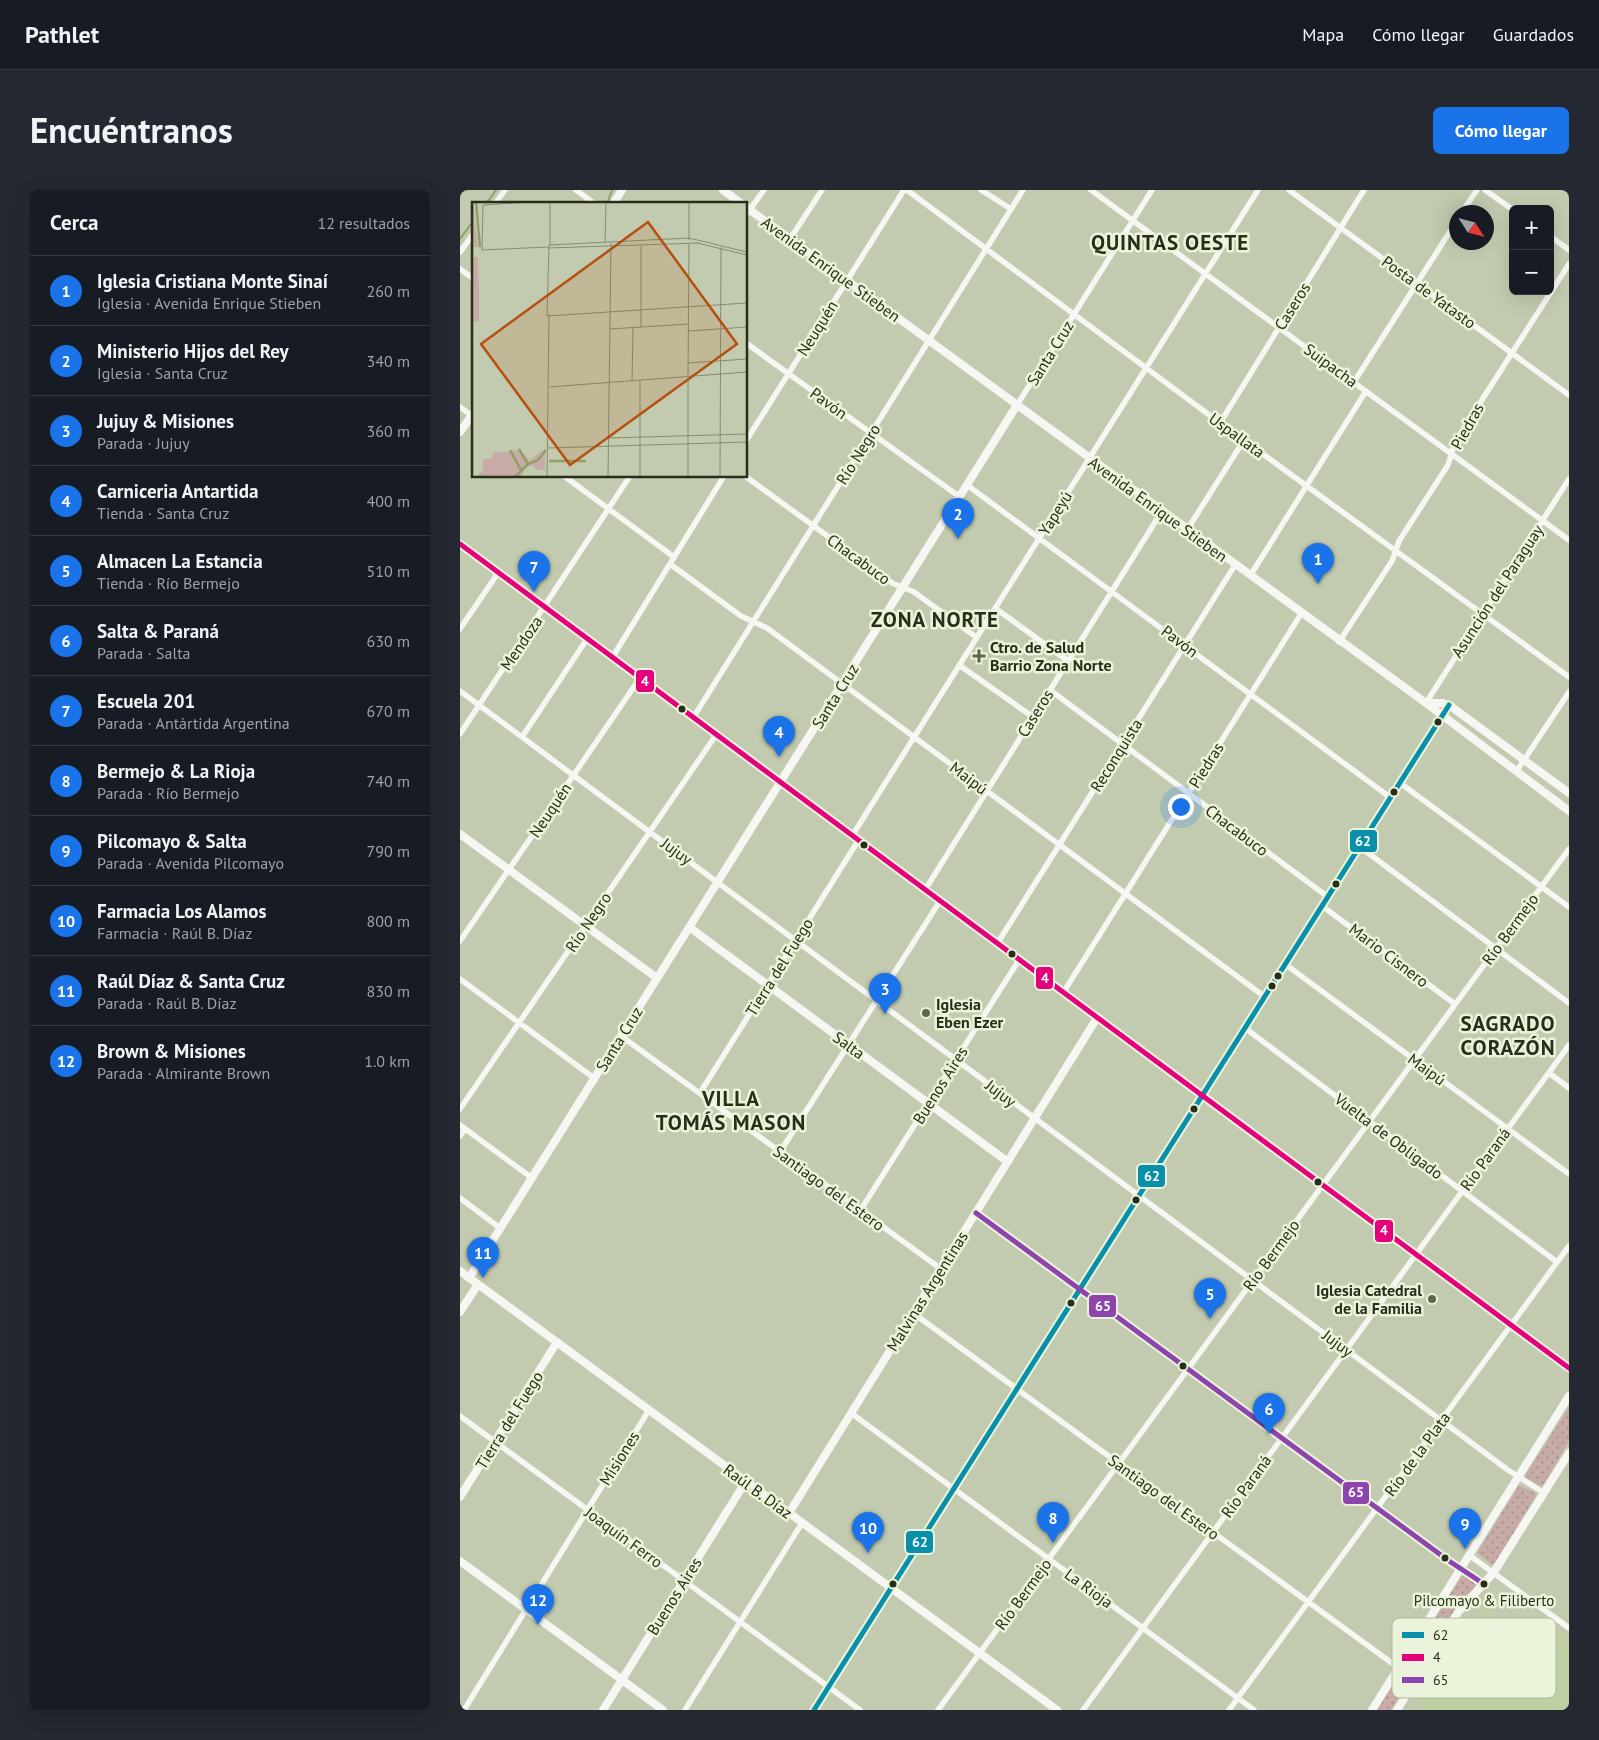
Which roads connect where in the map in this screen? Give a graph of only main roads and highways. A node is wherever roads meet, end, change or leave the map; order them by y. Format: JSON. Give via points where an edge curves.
{"nodes":[{"id":1,"x":622,"y":190,"type":"edge"},
{"id":2,"x":723,"y":190,"type":"edge"},
{"id":3,"x":614,"y":202,"type":"edge"},
{"id":4,"x":739,"y":202,"type":"edge"},
{"id":5,"x":748,"y":211,"type":"edge"},
{"id":6,"x":1017,"y":405,"type":"junction"},
{"id":7,"x":472,"y":414,"type":"edge"},
{"id":8,"x":460,"y":432,"type":"edge"},
{"id":9,"x":460,"y":544,"type":"edge"},
{"id":10,"x":1426,"y":703,"type":"junction"},
{"id":11,"x":1449,"y":706,"type":"junction"},
{"id":12,"x":1442,"y":717,"type":"junction"},
{"id":13,"x":780,"y":783,"type":"junction"},
{"id":14,"x":1569,"y":794,"type":"edge"},
{"id":15,"x":1569,"y":811,"type":"edge"},
{"id":16,"x":460,"y":834,"type":"edge"},
{"id":17,"x":689,"y":927,"type":"junction"},
{"id":18,"x":657,"y":978,"type":"junction"},
{"id":19,"x":1098,"y":1018,"type":"junction"},
{"id":20,"x":1202,"y":1096,"type":"junction"},
{"id":21,"x":1008,"y":1162,"type":"junction"},
{"id":22,"x":976,"y":1213,"type":"junction"},
{"id":23,"x":460,"y":1271,"type":"edge"},
{"id":24,"x":469,"y":1278,"type":"junction"},
{"id":25,"x":478,"y":1284,"type":"junction"},
{"id":26,"x":1079,"y":1289,"type":"junction"},
{"id":27,"x":460,"y":1312,"type":"edge"},
{"id":28,"x":557,"y":1342,"type":"junction"},
{"id":29,"x":1569,"y":1368,"type":"edge"},
{"id":30,"x":1569,"y":1396,"type":"edge"},
{"id":31,"x":1569,"y":1453,"type":"edge"},
{"id":32,"x":746,"y":1481,"type":"junction"},
{"id":33,"x":460,"y":1497,"type":"edge"},
{"id":34,"x":789,"y":1513,"type":"junction"},
{"id":35,"x":460,"y":1561,"type":"edge"},
{"id":36,"x":1461,"y":1569,"type":"junction"},
{"id":37,"x":1484,"y":1584,"type":"junction"},
{"id":38,"x":891,"y":1588,"type":"junction"},
{"id":39,"x":1430,"y":1618,"type":"edge"},
{"id":40,"x":1455,"y":1618,"type":"edge"},
{"id":41,"x":1392,"y":1678,"type":"edge"},
{"id":42,"x":622,"y":1680,"type":"junction"},
{"id":43,"x":1404,"y":1698,"type":"edge"},
{"id":44,"x":603,"y":1710,"type":"edge"},
{"id":45,"x":663,"y":1710,"type":"edge"},
{"id":46,"x":814,"y":1710,"type":"edge"},
{"id":47,"x":1057,"y":1710,"type":"edge"},
{"id":48,"x":1372,"y":1710,"type":"edge"},
{"id":49,"x":1397,"y":1710,"type":"edge"}],
"edges":[{"from":1,"to":3,"type":"main road"},
{"from":2,"to":4,"type":"main road"},
{"from":5,"to":6,"type":"main road","name":"Avenida Enrique Stieben"},
{"from":6,"to":10,"type":"main road","name":"Avenida Enrique Stieben"},
{"from":6,"to":13,"type":"main road","name":"Santa Cruz"},
{"from":7,"to":8,"type":"main road"},
{"from":9,"to":13,"type":"main road"},
{"from":10,"to":11,"type":"main road","via":[[1442,702]]},
{"from":10,"to":12,"type":"main road","name":"Avenida Enrique Stieben"},
{"from":11,"to":12,"type":"main road"},
{"from":11,"to":14,"type":"main road"},
{"from":12,"to":15,"type":"main road","name":"Avenida Enrique Stieben"},
{"from":12,"to":20,"type":"main road"},
{"from":13,"to":17,"type":"main road","name":"Santa Cruz"},
{"from":13,"to":19,"type":"main road"},
{"from":16,"to":18,"type":"main road"},
{"from":17,"to":18,"type":"main road","name":"Santa Cruz"},
{"from":17,"to":21,"type":"main road","name":"Salta"},
{"from":18,"to":24,"type":"main road","name":"Santa Cruz"},
{"from":19,"to":20,"type":"main road"},
{"from":19,"to":21,"type":"main road","name":"Malvinas Argentinas"},
{"from":20,"to":26,"type":"main road"},
{"from":20,"to":29,"type":"main road"},
{"from":21,"to":22,"type":"main road","name":"Malvinas Argentinas"},
{"from":22,"to":26,"type":"main road"},
{"from":22,"to":34,"type":"main road","name":"Malvinas Argentinas"},
{"from":23,"to":24,"type":"main road","name":"Raúl B. Díaz"},
{"from":24,"to":25,"type":"main road","name":"Raúl B. Díaz"},
{"from":25,"to":27,"type":"main road"},
{"from":25,"to":28,"type":"main road","name":"Raúl B. Díaz"},
{"from":26,"to":36,"type":"main road"},
{"from":26,"to":38,"type":"main road"},
{"from":28,"to":32,"type":"main road","name":"Raúl B. Díaz"},
{"from":28,"to":33,"type":"main road","name":"Tierra del Fuego"},
{"from":30,"to":36,"type":"main road"},
{"from":31,"to":37,"type":"main road"},
{"from":32,"to":34,"type":"main road","name":"Raúl B. Díaz"},
{"from":32,"to":42,"type":"main road","name":"Buenos Aires"},
{"from":34,"to":38,"type":"main road","name":"Raúl B. Díaz"},
{"from":35,"to":42,"type":"main road"},
{"from":36,"to":37,"type":"main road"},
{"from":36,"to":39,"type":"main road"},
{"from":37,"to":40,"type":"main road"},
{"from":38,"to":46,"type":"main road"},
{"from":38,"to":47,"type":"main road","name":"Raúl B. Díaz"},
{"from":41,"to":48,"type":"main road"},
{"from":42,"to":44,"type":"main road","name":"Buenos Aires"},
{"from":42,"to":45,"type":"main road"},
{"from":43,"to":49,"type":"main road"}]}
